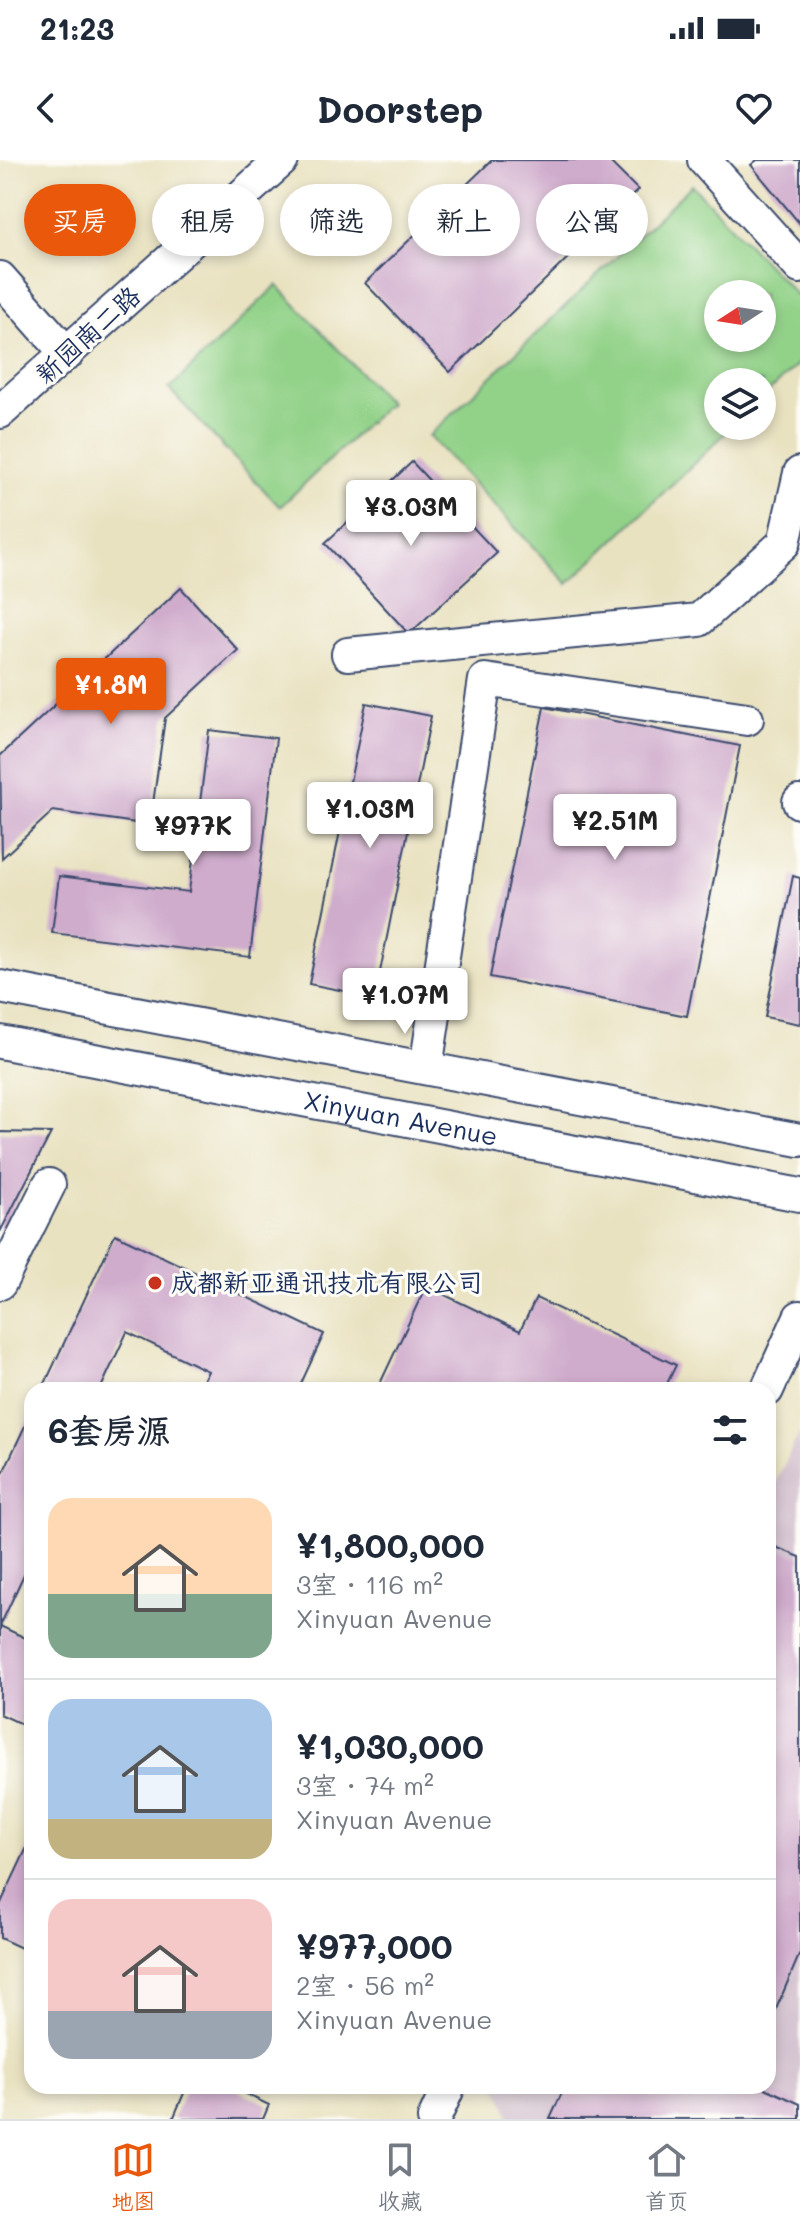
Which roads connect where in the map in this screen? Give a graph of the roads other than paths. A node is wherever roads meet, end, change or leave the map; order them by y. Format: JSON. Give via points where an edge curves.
{"nodes":[{"id":1,"x":282,"y":160,"type":"edge"},
{"id":2,"x":704,"y":160,"type":"edge"},
{"id":3,"x":800,"y":267,"type":"edge"},
{"id":4,"x":0,"y":278,"type":"edge"},
{"id":5,"x":67,"y":354,"type":"junction"},
{"id":6,"x":0,"y":412,"type":"edge"},
{"id":7,"x":800,"y":473,"type":"edge"},
{"id":8,"x":348,"y":654,"type":"dead end"},
{"id":9,"x":747,"y":719,"type":"dead end"},
{"id":10,"x":0,"y":987,"type":"edge"},
{"id":11,"x":0,"y":1042,"type":"edge"},
{"id":12,"x":426,"y":1068,"type":"junction"},
{"id":13,"x":800,"y":1140,"type":"edge"},
{"id":14,"x":49,"y":1185,"type":"dead end"},
{"id":15,"x":800,"y":1195,"type":"edge"},
{"id":16,"x":0,"y":1283,"type":"edge"},
{"id":17,"x":800,"y":1317,"type":"edge"},
{"id":18,"x":771,"y":1382,"type":"edge"},
{"id":19,"x":445,"y":2094,"type":"edge"},
{"id":20,"x":434,"y":2119,"type":"edge"}],
"edges":[{"from":1,"to":5,"type":"street","name":"新园南二路"},
{"from":2,"to":3,"type":"street"},
{"from":4,"to":5,"type":"street"},
{"from":5,"to":6,"type":"street","name":"新园南二路"},
{"from":7,"to":8,"type":"street","via":[[784,543],[699,620]]},
{"from":9,"to":12,"type":"street","via":[[485,680]]},
{"from":10,"to":12,"type":"street","name":"Xinyuan Avenue"},
{"from":11,"to":15,"type":"street","name":"Xinyuan Avenue"},
{"from":12,"to":13,"type":"street","name":"Xinyuan Avenue"},
{"from":14,"to":16,"type":"street"},
{"from":17,"to":18,"type":"street"},
{"from":19,"to":20,"type":"street"}]}
